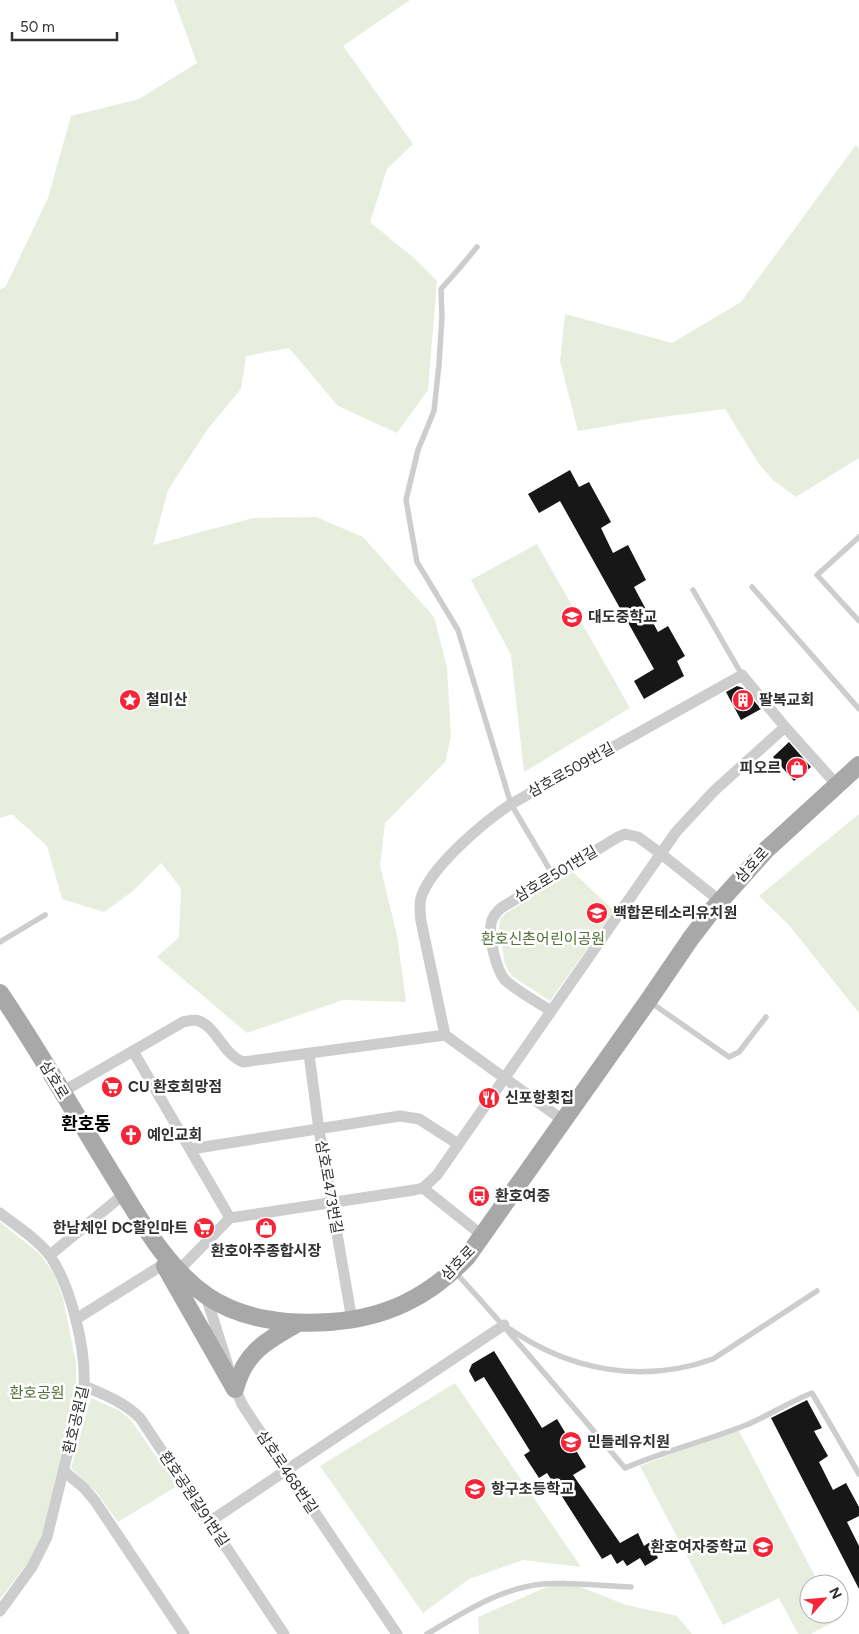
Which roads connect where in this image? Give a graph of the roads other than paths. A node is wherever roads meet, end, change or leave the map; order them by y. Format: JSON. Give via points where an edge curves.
{"nodes":[{"id":1,"x":477,"y":247,"type":"dead end"},
{"id":2,"x":859,"y":537,"type":"edge"},
{"id":3,"x":752,"y":587,"type":"dead end"},
{"id":4,"x":693,"y":590,"type":"dead end"},
{"id":5,"x":859,"y":621,"type":"edge"},
{"id":6,"x":742,"y":675,"type":"junction"},
{"id":7,"x":859,"y":709,"type":"edge"},
{"id":8,"x":785,"y":727,"type":"junction"},
{"id":9,"x":859,"y":765,"type":"edge"},
{"id":10,"x":836,"y":785,"type":"junction"},
{"id":11,"x":511,"y":804,"type":"junction"},
{"id":12,"x":660,"y":853,"type":"junction"},
{"id":13,"x":553,"y":875,"type":"junction"},
{"id":14,"x":720,"y":901,"type":"junction"},
{"id":15,"x":45,"y":915,"type":"dead end"},
{"id":16,"x":0,"y":942,"type":"edge"},
{"id":17,"x":0,"y":993,"type":"edge"},
{"id":18,"x":648,"y":1001,"type":"junction"},
{"id":19,"x":551,"y":1011,"type":"junction"},
{"id":20,"x":766,"y":1017,"type":"dead end"},
{"id":21,"x":445,"y":1035,"type":"junction"},
{"id":22,"x":133,"y":1051,"type":"junction"},
{"id":23,"x":308,"y":1054,"type":"junction"},
{"id":24,"x":504,"y":1079,"type":"junction"},
{"id":25,"x":62,"y":1092,"type":"junction"},
{"id":26,"x":564,"y":1121,"type":"junction"},
{"id":27,"x":319,"y":1130,"type":"junction"},
{"id":28,"x":458,"y":1144,"type":"junction"},
{"id":29,"x":191,"y":1149,"type":"junction"},
{"id":30,"x":423,"y":1188,"type":"junction"},
{"id":31,"x":124,"y":1194,"type":"junction"},
{"id":32,"x":331,"y":1204,"type":"junction"},
{"id":33,"x":0,"y":1213,"type":"edge"},
{"id":34,"x":230,"y":1218,"type":"junction"},
{"id":35,"x":483,"y":1236,"type":"junction"},
{"id":36,"x":50,"y":1255,"type":"junction"},
{"id":37,"x":172,"y":1268,"type":"junction"},
{"id":38,"x":454,"y":1271,"type":"junction"},
{"id":39,"x":817,"y":1291,"type":"dead end"},
{"id":40,"x":206,"y":1296,"type":"junction"},
{"id":41,"x":76,"y":1319,"type":"junction"},
{"id":42,"x":352,"y":1320,"type":"junction"},
{"id":43,"x":298,"y":1323,"type":"junction"},
{"id":44,"x":504,"y":1325,"type":"junction"},
{"id":45,"x":84,"y":1386,"type":"junction"},
{"id":46,"x":235,"y":1389,"type":"junction"},
{"id":47,"x":64,"y":1471,"type":"junction"},
{"id":48,"x":286,"y":1471,"type":"junction"},
{"id":49,"x":859,"y":1474,"type":"edge"},
{"id":50,"x":209,"y":1522,"type":"junction"},
{"id":51,"x":631,"y":1587,"type":"dead end"},
{"id":52,"x":0,"y":1611,"type":"edge"},
{"id":53,"x":184,"y":1634,"type":"edge"},
{"id":54,"x":284,"y":1634,"type":"edge"},
{"id":55,"x":396,"y":1634,"type":"edge"},
{"id":56,"x":427,"y":1634,"type":"edge"}],
"edges":[{"from":1,"to":11,"type":"lane","via":[[441,289],[442,317],[434,411],[418,450],[406,500],[417,562],[458,630]]},
{"from":2,"to":5,"type":"lane","via":[[817,575]]},
{"from":3,"to":7,"type":"lane"},
{"from":4,"to":6,"type":"lane"},
{"from":6,"to":8,"type":"street"},
{"from":6,"to":11,"type":"street","name":"삼호로509번길"},
{"from":8,"to":10,"type":"street"},
{"from":8,"to":12,"type":"street","via":[[714,791]]},
{"from":9,"to":10,"type":"main road","name":"삼호로"},
{"from":10,"to":14,"type":"main road","name":"삼호로","via":[[773,843]]},
{"from":11,"to":13,"type":"lane"},
{"from":11,"to":21,"type":"street","name":"삼호로509번길","via":[[445,861],[432,876],[421,898],[421,921]]},
{"from":12,"to":13,"type":"street","name":"삼호로501번길","via":[[638,837],[626,834]]},
{"from":12,"to":14,"type":"street","name":"삼호로501번길"},
{"from":12,"to":19,"type":"street"},
{"from":13,"to":19,"type":"street","name":"삼호로501번길","via":[[494,914],[490,933],[500,973],[512,986]]},
{"from":14,"to":18,"type":"main road","name":"삼호로"},
{"from":15,"to":16,"type":"lane"},
{"from":17,"to":25,"type":"main road","name":"삼호로"},
{"from":18,"to":20,"type":"lane","via":[[729,1058],[740,1052]]},
{"from":18,"to":26,"type":"main road","name":"삼호로"},
{"from":19,"to":24,"type":"street"},
{"from":21,"to":23,"type":"street"},
{"from":21,"to":24,"type":"street"},
{"from":22,"to":23,"type":"street","via":[[183,1022],[199,1020],[236,1059],[243,1062]]},
{"from":22,"to":25,"type":"street"},
{"from":22,"to":29,"type":"street"},
{"from":23,"to":27,"type":"street","name":"삼호로473번길"},
{"from":24,"to":26,"type":"street"},
{"from":24,"to":28,"type":"street"},
{"from":25,"to":31,"type":"main road","name":"삼호로"},
{"from":26,"to":35,"type":"main road","name":"삼호로"},
{"from":27,"to":28,"type":"street","via":[[411,1116]]},
{"from":27,"to":29,"type":"street"},
{"from":27,"to":32,"type":"street","name":"삼호로473번길"},
{"from":28,"to":30,"type":"street","via":[[437,1175]]},
{"from":29,"to":34,"type":"street"},
{"from":30,"to":32,"type":"street"},
{"from":30,"to":35,"type":"street"},
{"from":31,"to":36,"type":"street"},
{"from":31,"to":37,"type":"main road","name":"삼호로"},
{"from":32,"to":34,"type":"street"},
{"from":32,"to":42,"type":"street","name":"삼호로473번길"},
{"from":33,"to":36,"type":"street","name":"환호공원길"},
{"from":34,"to":37,"type":"street"},
{"from":35,"to":38,"type":"main road","name":"삼호로"},
{"from":36,"to":41,"type":"street","name":"환호공원길","via":[[64,1282]]},
{"from":37,"to":40,"type":"main road","name":"삼호로"},
{"from":37,"to":41,"type":"street"},
{"from":37,"to":46,"type":"main road","name":"삼호로"},
{"from":38,"to":42,"type":"main road","name":"삼호로","via":[[412,1301]]},
{"from":38,"to":44,"type":"lane"},
{"from":39,"to":44,"type":"lane","via":[[713,1359],[662,1372],[624,1373],[583,1363],[538,1346]]},
{"from":40,"to":43,"type":"main road","name":"삼호로","via":[[242,1313]]},
{"from":40,"to":46,"type":"street","name":"삼호로468번길"},
{"from":41,"to":45,"type":"street","name":"환호공원길"},
{"from":42,"to":43,"type":"main road","name":"삼호로"},
{"from":43,"to":46,"type":"main road","via":[[271,1339],[247,1360]]},
{"from":44,"to":48,"type":"street"},
{"from":44,"to":49,"type":"lane","via":[[625,1468],[747,1424],[812,1393]]},
{"from":45,"to":47,"type":"street","name":"환호공원길"},
{"from":45,"to":50,"type":"street","name":"환호공원길91번길","via":[[120,1401],[140,1418]]},
{"from":46,"to":48,"type":"street","name":"삼호로468번길"},
{"from":47,"to":52,"type":"street","name":"환호공원길","via":[[44,1545]]},
{"from":47,"to":53,"type":"street","via":[[95,1501]]},
{"from":48,"to":50,"type":"street"},
{"from":48,"to":55,"type":"street","name":"삼호로468번길"},
{"from":50,"to":54,"type":"street","name":"환호공원길91번길"},
{"from":51,"to":56,"type":"lane","via":[[544,1584],[527,1587],[484,1602]]}]}
